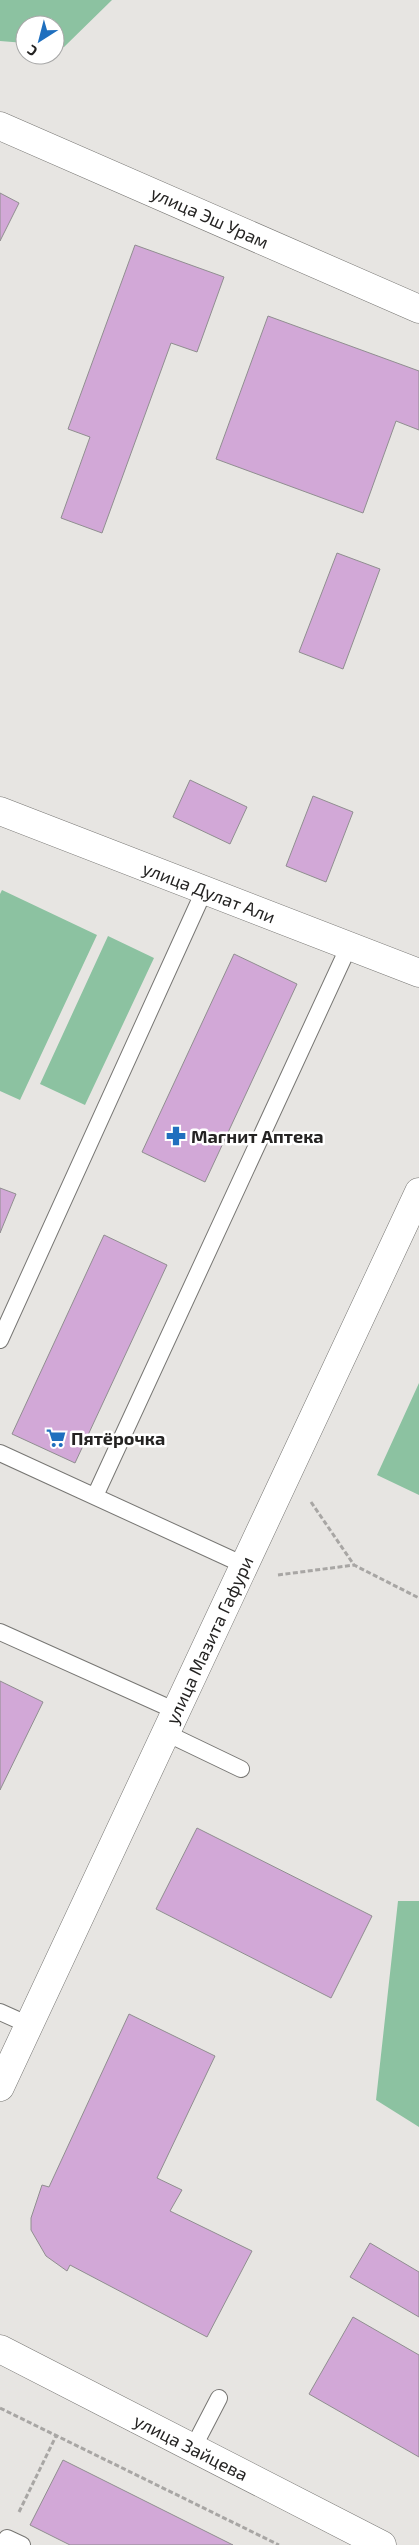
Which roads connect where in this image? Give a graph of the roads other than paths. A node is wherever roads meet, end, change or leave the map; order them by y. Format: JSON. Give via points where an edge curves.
{"nodes":[{"id":1,"x":0,"y":126,"type":"edge"},
{"id":2,"x":419,"y":308,"type":"edge"},
{"id":3,"x":0,"y":811,"type":"edge"},
{"id":4,"x":204,"y":891,"type":"junction"},
{"id":5,"x":349,"y":946,"type":"junction"},
{"id":6,"x":419,"y":973,"type":"edge"},
{"id":7,"x":419,"y":1192,"type":"edge"},
{"id":8,"x":0,"y":1340,"type":"edge"},
{"id":9,"x":0,"y":1453,"type":"edge"},
{"id":10,"x":95,"y":1496,"type":"junction"},
{"id":11,"x":244,"y":1565,"type":"junction"},
{"id":12,"x":0,"y":1632,"type":"edge"},
{"id":13,"x":171,"y":1722,"type":"junction"},
{"id":14,"x":241,"y":1769,"type":"dead end"},
{"id":15,"x":0,"y":2012,"type":"edge"},
{"id":16,"x":29,"y":2025,"type":"junction"},
{"id":17,"x":0,"y":2087,"type":"edge"},
{"id":18,"x":0,"y":2349,"type":"edge"},
{"id":19,"x":219,"y":2398,"type":"dead end"},
{"id":20,"x":193,"y":2448,"type":"junction"},
{"id":21,"x":375,"y":2543,"type":"edge"}],
"edges":[{"from":1,"to":2,"type":"street","name":"улица Эш Урам"},
{"from":3,"to":4,"type":"street","name":"улица Дулат Али"},
{"from":4,"to":5,"type":"street","name":"улица Дулат Али"},
{"from":4,"to":8,"type":"lane"},
{"from":5,"to":6,"type":"street","name":"улица Дулат Али"},
{"from":5,"to":10,"type":"lane"},
{"from":7,"to":11,"type":"street","name":"улица Мазита Гафури"},
{"from":9,"to":10,"type":"lane"},
{"from":10,"to":11,"type":"lane"},
{"from":11,"to":13,"type":"street","name":"улица Мазита Гафури"},
{"from":12,"to":13,"type":"lane"},
{"from":13,"to":14,"type":"lane"},
{"from":13,"to":16,"type":"street","name":"улица Мазита Гафури"},
{"from":15,"to":16,"type":"lane"},
{"from":16,"to":17,"type":"street","name":"улица Мазита Гафури"},
{"from":18,"to":20,"type":"street","name":"улица Зайцева"},
{"from":19,"to":20,"type":"lane"},
{"from":20,"to":21,"type":"street","name":"улица Зайцева"}]}
